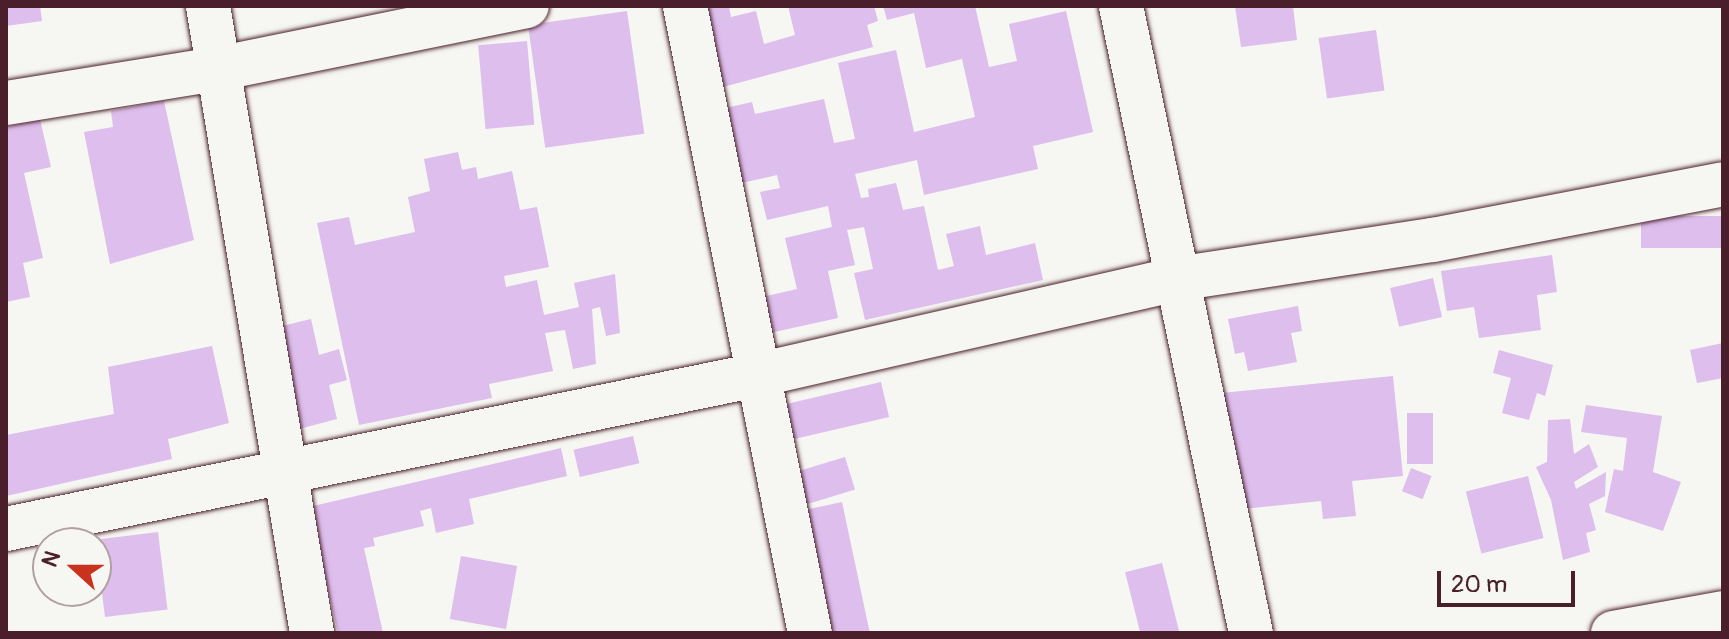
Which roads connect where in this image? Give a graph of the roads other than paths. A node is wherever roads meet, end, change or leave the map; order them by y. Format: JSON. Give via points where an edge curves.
{"nodes":[{"id":1,"x":208,"y":6,"type":"edge"},
{"id":2,"x":527,"y":6,"type":"edge"},
{"id":3,"x":685,"y":6,"type":"edge"},
{"id":4,"x":1121,"y":6,"type":"edge"},
{"id":5,"x":222,"y":68,"type":"junction"},
{"id":6,"x":6,"y":103,"type":"edge"},
{"id":7,"x":1723,"y":184,"type":"edge"},
{"id":8,"x":1177,"y":279,"type":"junction"},
{"id":9,"x":762,"y":374,"type":"junction"},
{"id":10,"x":284,"y":470,"type":"junction"},
{"id":11,"x":6,"y":529,"type":"edge"},
{"id":12,"x":1723,"y":613,"type":"edge"},
{"id":13,"x":312,"y":633,"type":"edge"},
{"id":14,"x":810,"y":633,"type":"edge"},
{"id":15,"x":1251,"y":633,"type":"edge"},
{"id":16,"x":1613,"y":633,"type":"edge"}],
"edges":[{"from":1,"to":5,"type":"street"},
{"from":2,"to":5,"type":"street"},
{"from":3,"to":9,"type":"street"},
{"from":4,"to":8,"type":"street"},
{"from":5,"to":6,"type":"street"},
{"from":5,"to":10,"type":"street"},
{"from":7,"to":8,"type":"street","via":[[1433,240]]},
{"from":8,"to":9,"type":"street"},
{"from":8,"to":15,"type":"street"},
{"from":9,"to":10,"type":"street"},
{"from":9,"to":14,"type":"street"},
{"from":10,"to":11,"type":"street"},
{"from":10,"to":13,"type":"street"},
{"from":12,"to":16,"type":"street"}]}
